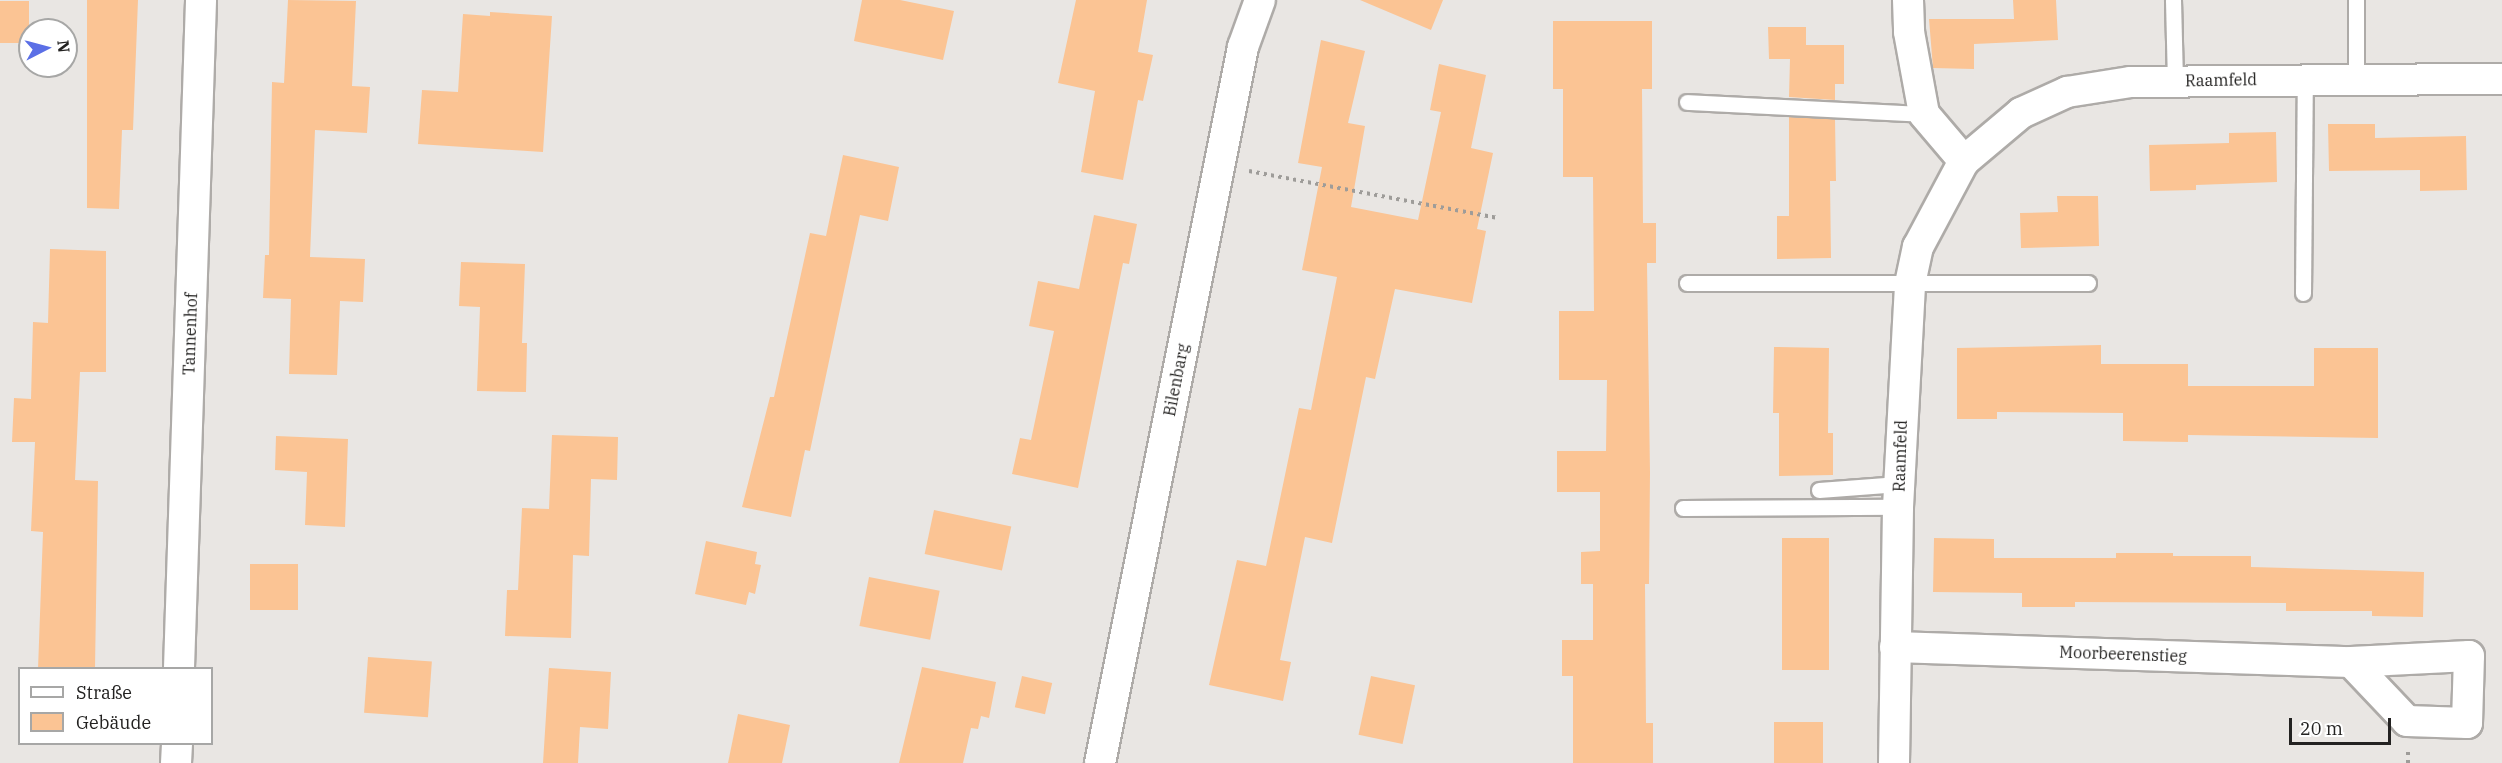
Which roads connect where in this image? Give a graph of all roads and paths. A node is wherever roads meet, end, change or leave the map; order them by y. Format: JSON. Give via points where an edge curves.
{"nodes":[{"id":1,"x":201,"y":0,"type":"edge"},
{"id":2,"x":1260,"y":0,"type":"edge"},
{"id":3,"x":1908,"y":0,"type":"edge"},
{"id":4,"x":2172,"y":0,"type":"edge"},
{"id":5,"x":2356,"y":0,"type":"edge"},
{"id":6,"x":2356,"y":78,"type":"junction"},
{"id":7,"x":2305,"y":79,"type":"junction"},
{"id":8,"x":2502,"y":79,"type":"edge"},
{"id":9,"x":2175,"y":81,"type":"junction"},
{"id":10,"x":1687,"y":102,"type":"dead end"},
{"id":11,"x":1924,"y":114,"type":"junction"},
{"id":12,"x":1964,"y":161,"type":"junction"},
{"id":13,"x":1219,"y":165,"type":"junction"},
{"id":14,"x":1497,"y":218,"type":"dead end"},
{"id":15,"x":1687,"y":283,"type":"dead end"},
{"id":16,"x":2088,"y":283,"type":"dead end"},
{"id":17,"x":1910,"y":284,"type":"junction"},
{"id":18,"x":2303,"y":293,"type":"dead end"},
{"id":19,"x":1819,"y":490,"type":"dead end"},
{"id":20,"x":1898,"y":495,"type":"junction"},
{"id":21,"x":1683,"y":508,"type":"dead end"},
{"id":22,"x":1895,"y":647,"type":"junction"},
{"id":23,"x":2351,"y":662,"type":"dead end"},
{"id":24,"x":179,"y":667,"type":"edge"},
{"id":25,"x":177,"y":745,"type":"edge"},
{"id":26,"x":176,"y":763,"type":"edge"},
{"id":27,"x":1100,"y":763,"type":"edge"},
{"id":28,"x":1894,"y":763,"type":"edge"}],
"edges":[{"from":1,"to":24,"type":"street","name":"Tannenhof"},
{"from":2,"to":13,"type":"street","name":"Bilenbarg","via":[[1243,47]]},
{"from":3,"to":11,"type":"street","via":[[1909,32]]},
{"from":4,"to":9,"type":"lane"},
{"from":5,"to":6,"type":"lane"},
{"from":6,"to":7,"type":"street","name":"Raamfeld"},
{"from":6,"to":8,"type":"street","name":"Raamfeld"},
{"from":7,"to":9,"type":"street","name":"Raamfeld"},
{"from":7,"to":18,"type":"lane"},
{"from":9,"to":12,"type":"street","name":"Raamfeld","via":[[2131,82],[2067,92],[2021,113]]},
{"from":10,"to":11,"type":"lane"},
{"from":11,"to":12,"type":"street"},
{"from":12,"to":17,"type":"street","name":"Raamfeld","via":[[1918,247]]},
{"from":13,"to":14,"type":"path"},
{"from":13,"to":27,"type":"street","name":"Bilenbarg"},
{"from":15,"to":17,"type":"lane"},
{"from":16,"to":17,"type":"lane"},
{"from":17,"to":20,"type":"street","name":"Raamfeld"},
{"from":19,"to":20,"type":"lane"},
{"from":20,"to":21,"type":"lane"},
{"from":20,"to":22,"type":"street","name":"Raamfeld"},
{"from":22,"to":23,"type":"street","name":"Moorbeerenstieg"},
{"from":22,"to":28,"type":"street","name":"Raamfeld"},
{"from":25,"to":26,"type":"street"}]}
